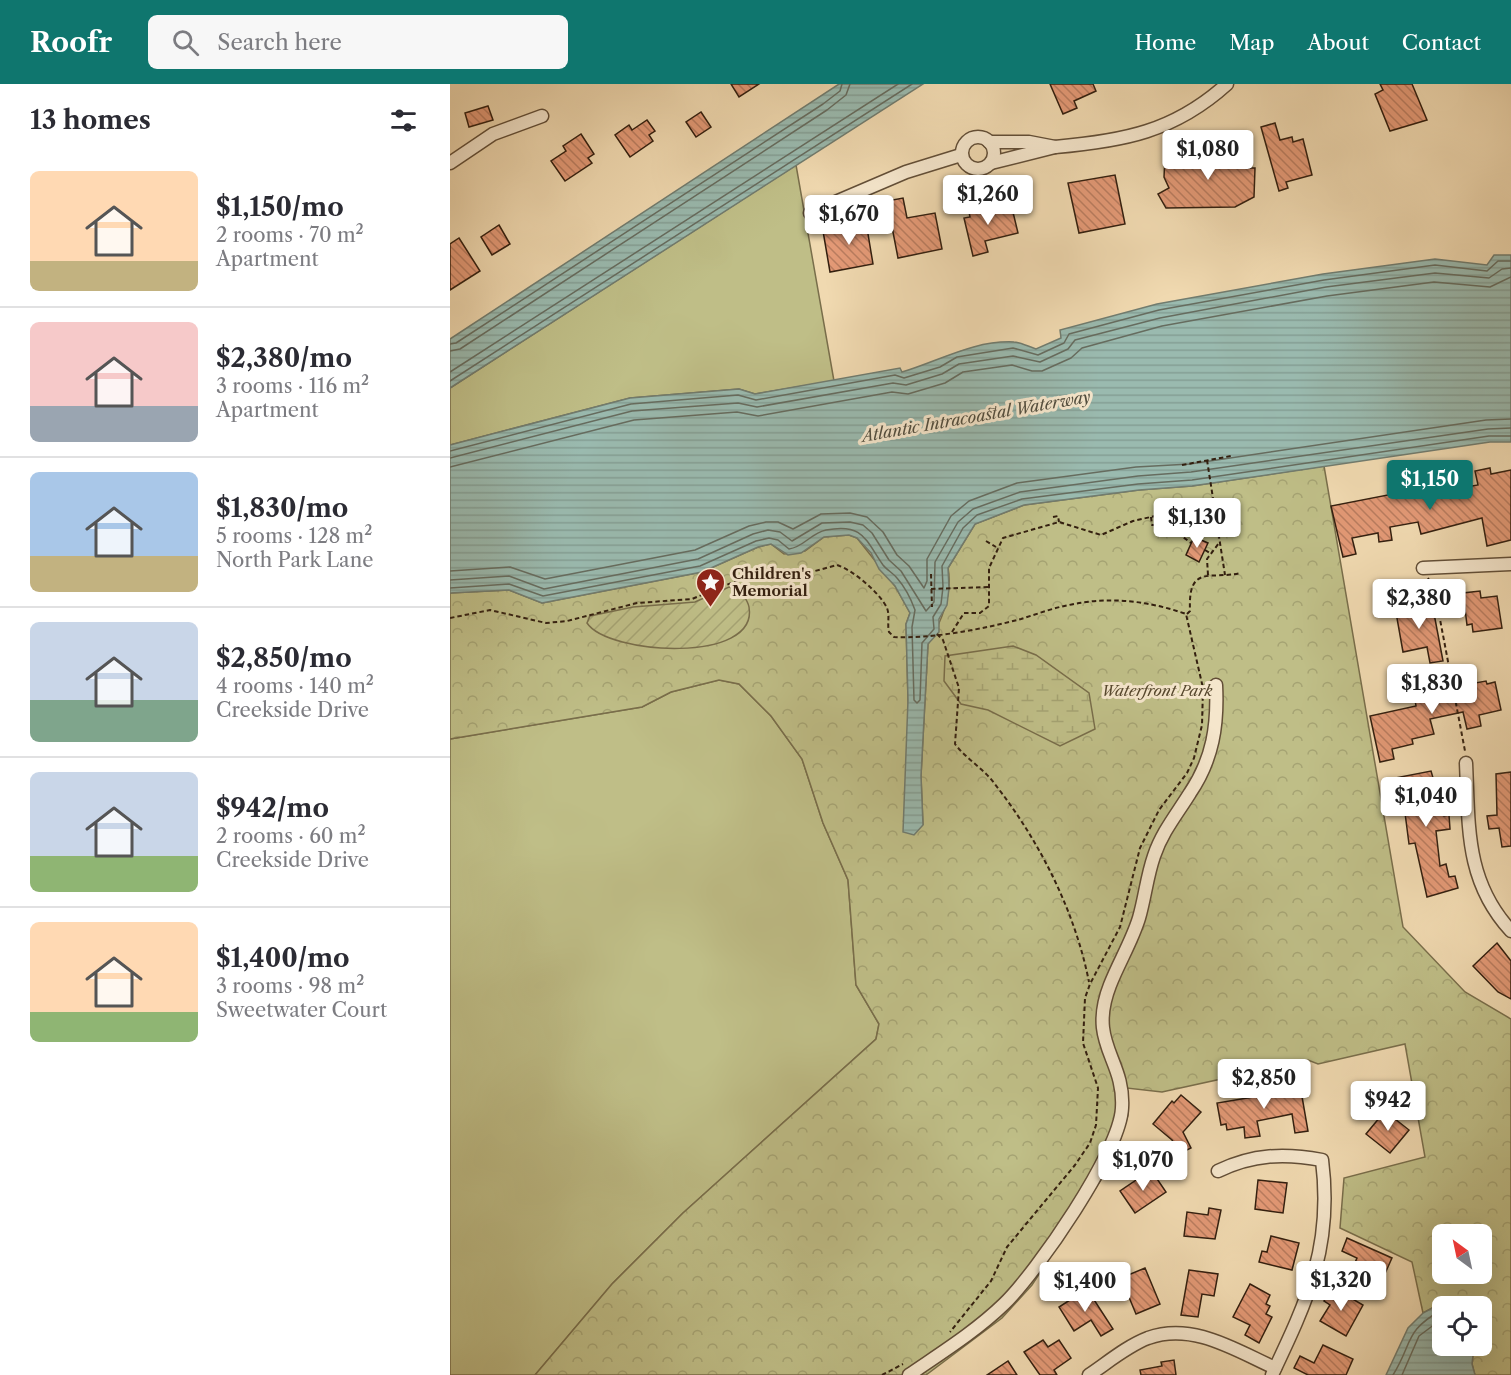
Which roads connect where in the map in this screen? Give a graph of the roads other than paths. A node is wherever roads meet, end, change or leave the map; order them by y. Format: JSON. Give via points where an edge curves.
{"nodes":[{"id":1,"x":1227,"y":84,"type":"edge"},
{"id":2,"x":542,"y":116,"type":"dead end"},
{"id":3,"x":990,"y":142,"type":"junction"},
{"id":4,"x":1055,"y":147,"type":"junction"},
{"id":5,"x":961,"y":155,"type":"junction"},
{"id":6,"x":450,"y":163,"type":"edge"},
{"id":7,"x":991,"y":163,"type":"junction"},
{"id":8,"x":810,"y":213,"type":"dead end"},
{"id":9,"x":1511,"y":564,"type":"edge"},
{"id":10,"x":1423,"y":568,"type":"road end"},
{"id":11,"x":1216,"y":685,"type":"dead end"},
{"id":12,"x":1466,"y":763,"type":"road end"},
{"id":13,"x":1511,"y":931,"type":"edge"},
{"id":14,"x":1218,"y":1171,"type":"dead end"},
{"id":15,"x":906,"y":1369,"type":"edge"},
{"id":16,"x":1273,"y":1372,"type":"edge"},
{"id":17,"x":1089,"y":1375,"type":"edge"}],
"edges":[{"from":1,"to":4,"type":"street","via":[[1161,128],[1121,140]]},
{"from":2,"to":6,"type":"street","via":[[493,134]]},
{"from":3,"to":4,"type":"street"},
{"from":3,"to":5,"type":"street","via":[[973,138],[964,144]]},
{"from":3,"to":7,"type":"street","via":[[994,152]]},
{"from":4,"to":7,"type":"street"},
{"from":5,"to":7,"type":"street","via":[[973,169]]},
{"from":5,"to":8,"type":"street","via":[[906,172]]},
{"from":9,"to":10,"type":"street"},
{"from":11,"to":15,"type":"street","via":[[1217,727],[1208,759],[1157,849],[1133,934],[1103,1004],[1102,1029],[1122,1102],[1118,1129],[1108,1154],[1059,1232],[1014,1293],[972,1331]]},
{"from":12,"to":13,"type":"street","via":[[1470,843],[1478,878],[1493,910]]},
{"from":14,"to":16,"type":"street","via":[[1238,1161],[1262,1156],[1293,1154],[1322,1160],[1326,1192],[1320,1258]]},
{"from":16,"to":17,"type":"street","via":[[1212,1339],[1181,1333],[1148,1338]]}]}
